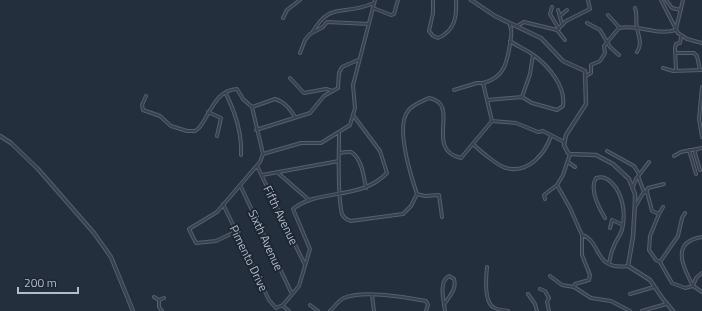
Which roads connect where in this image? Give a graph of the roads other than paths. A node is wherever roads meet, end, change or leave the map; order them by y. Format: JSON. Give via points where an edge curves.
{"nodes":[{"id":1,"x":300,"y":0,"type":"edge"},
{"id":2,"x":398,"y":0,"type":"edge"},
{"id":3,"x":432,"y":0,"type":"edge"},
{"id":4,"x":456,"y":0,"type":"edge"},
{"id":5,"x":472,"y":0,"type":"edge"},
{"id":6,"x":588,"y":0,"type":"edge"},
{"id":7,"x":661,"y":0,"type":"edge"},
{"id":8,"x":666,"y":0,"type":"edge"},
{"id":9,"x":683,"y":0,"type":"edge"},
{"id":10,"x":374,"y":1,"type":"edge"},
{"id":11,"x":348,"y":6,"type":"dead end"},
{"id":12,"x":552,"y":7,"type":"dead end"},
{"id":13,"x":373,"y":8,"type":"junction"},
{"id":14,"x":635,"y":8,"type":"dead end"},
{"id":15,"x":558,"y":10,"type":"dead end"},
{"id":16,"x":567,"y":10,"type":"dead end"},
{"id":17,"x":681,"y":10,"type":"junction"},
{"id":18,"x":321,"y":14,"type":"dead end"},
{"id":19,"x":608,"y":14,"type":"dead end"},
{"id":20,"x":560,"y":16,"type":"junction"},
{"id":21,"x":283,"y":18,"type":"dead end"},
{"id":22,"x":508,"y":23,"type":"junction"},
{"id":23,"x":587,"y":23,"type":"dead end"},
{"id":24,"x":369,"y":24,"type":"junction"},
{"id":25,"x":562,"y":24,"type":"junction"},
{"id":26,"x":517,"y":26,"type":"junction"},
{"id":27,"x":619,"y":28,"type":"junction"},
{"id":28,"x":637,"y":28,"type":"junction"},
{"id":29,"x":558,"y":29,"type":"junction"},
{"id":30,"x":676,"y":30,"type":"junction"},
{"id":31,"x":312,"y":33,"type":"junction"},
{"id":32,"x":681,"y":37,"type":"junction"},
{"id":33,"x":510,"y":40,"type":"junction"},
{"id":34,"x":565,"y":40,"type":"dead end"},
{"id":35,"x":606,"y":42,"type":"junction"},
{"id":36,"x":702,"y":44,"type":"edge"},
{"id":37,"x":637,"y":52,"type":"dead end"},
{"id":38,"x":300,"y":53,"type":"dead end"},
{"id":39,"x":675,"y":53,"type":"junction"},
{"id":40,"x":533,"y":55,"type":"junction"},
{"id":41,"x":620,"y":55,"type":"dead end"},
{"id":42,"x":358,"y":60,"type":"junction"},
{"id":43,"x":663,"y":68,"type":"dead end"},
{"id":44,"x":701,"y":70,"type":"edge"},
{"id":45,"x":676,"y":71,"type":"junction"},
{"id":46,"x":586,"y":76,"type":"junction"},
{"id":47,"x":290,"y":78,"type":"dead end"},
{"id":48,"x":484,"y":83,"type":"junction"},
{"id":49,"x":702,"y":87,"type":"edge"},
{"id":50,"x":454,"y":90,"type":"dead end"},
{"id":51,"x":333,"y":91,"type":"junction"},
{"id":52,"x":226,"y":94,"type":"junction"},
{"id":53,"x":146,"y":96,"type":"dead end"},
{"id":54,"x":522,"y":97,"type":"junction"},
{"id":55,"x":488,"y":100,"type":"junction"},
{"id":56,"x":252,"y":107,"type":"junction"},
{"id":57,"x":208,"y":112,"type":"junction"},
{"id":58,"x":354,"y":115,"type":"junction"},
{"id":59,"x":295,"y":117,"type":"junction"},
{"id":60,"x":492,"y":121,"type":"junction"},
{"id":61,"x":256,"y":130,"type":"junction"},
{"id":62,"x":339,"y":133,"type":"junction"},
{"id":63,"x":0,"y":136,"type":"edge"},
{"id":64,"x":217,"y":136,"type":"dead end"},
{"id":65,"x":551,"y":136,"type":"junction"},
{"id":66,"x":702,"y":138,"type":"edge"},
{"id":67,"x":564,"y":142,"type":"junction"},
{"id":68,"x":473,"y":144,"type":"junction"},
{"id":69,"x":702,"y":148,"type":"edge"},
{"id":70,"x":696,"y":149,"type":"junction"},
{"id":71,"x":689,"y":150,"type":"junction"},
{"id":72,"x":607,"y":151,"type":"dead end"},
{"id":73,"x":263,"y":154,"type":"junction"},
{"id":74,"x":339,"y":154,"type":"junction"},
{"id":75,"x":570,"y":154,"type":"junction"},
{"id":76,"x":241,"y":155,"type":"dead end"},
{"id":77,"x":674,"y":156,"type":"dead end"},
{"id":78,"x":339,"y":161,"type":"junction"},
{"id":79,"x":568,"y":162,"type":"junction"},
{"id":80,"x":649,"y":162,"type":"dead end"},
{"id":81,"x":257,"y":166,"type":"junction"},
{"id":82,"x":575,"y":167,"type":"dead end"},
{"id":83,"x":700,"y":170,"type":"dead end"},
{"id":84,"x":277,"y":172,"type":"junction"},
{"id":85,"x":696,"y":174,"type":"dead end"},
{"id":86,"x":262,"y":175,"type":"junction"},
{"id":87,"x":638,"y":175,"type":"junction"},
{"id":88,"x":664,"y":184,"type":"dead end"},
{"id":89,"x":240,"y":185,"type":"junction"},
{"id":90,"x":557,"y":185,"type":"junction"},
{"id":91,"x":633,"y":187,"type":"junction"},
{"id":92,"x":366,"y":188,"type":"junction"},
{"id":93,"x":645,"y":192,"type":"junction"},
{"id":94,"x":340,"y":194,"type":"junction"},
{"id":95,"x":417,"y":194,"type":"junction"},
{"id":96,"x":545,"y":199,"type":"dead end"},
{"id":97,"x":309,"y":200,"type":"junction"},
{"id":98,"x":223,"y":204,"type":"junction"},
{"id":99,"x":635,"y":207,"type":"junction"},
{"id":100,"x":663,"y":207,"type":"dead end"},
{"id":101,"x":685,"y":213,"type":"dead end"},
{"id":102,"x":659,"y":214,"type":"junction"},
{"id":103,"x":442,"y":217,"type":"dead end"},
{"id":104,"x":605,"y":218,"type":"dead end"},
{"id":105,"x":623,"y":224,"type":"junction"},
{"id":106,"x":610,"y":228,"type":"dead end"},
{"id":107,"x":236,"y":231,"type":"junction"},
{"id":108,"x":582,"y":235,"type":"junction"},
{"id":109,"x":702,"y":237,"type":"edge"},
{"id":110,"x":660,"y":262,"type":"junction"},
{"id":111,"x":609,"y":264,"type":"junction"},
{"id":112,"x":305,"y":265,"type":"junction"},
{"id":113,"x":628,"y":266,"type":"junction"},
{"id":114,"x":487,"y":268,"type":"dead end"},
{"id":115,"x":702,"y":273,"type":"edge"},
{"id":116,"x":550,"y":276,"type":"dead end"},
{"id":117,"x":654,"y":286,"type":"junction"},
{"id":118,"x":694,"y":286,"type":"junction"},
{"id":119,"x":574,"y":287,"type":"junction"},
{"id":120,"x":540,"y":289,"type":"dead end"},
{"id":121,"x":702,"y":292,"type":"edge"},
{"id":122,"x":528,"y":294,"type":"dead end"},
{"id":123,"x":630,"y":294,"type":"dead end"},
{"id":124,"x":292,"y":295,"type":"junction"},
{"id":125,"x":372,"y":295,"type":"junction"},
{"id":126,"x":154,"y":297,"type":"dead end"},
{"id":127,"x":164,"y":298,"type":"dead end"},
{"id":128,"x":159,"y":300,"type":"junction"},
{"id":129,"x":666,"y":304,"type":"junction"},
{"id":130,"x":282,"y":305,"type":"junction"},
{"id":131,"x":310,"y":305,"type":"dead end"},
{"id":132,"x":444,"y":305,"type":"junction"},
{"id":133,"x":276,"y":310,"type":"edge"},
{"id":134,"x":672,"y":310,"type":"edge"},
{"id":135,"x":133,"y":311,"type":"edge"},
{"id":136,"x":162,"y":311,"type":"edge"},
{"id":137,"x":289,"y":311,"type":"edge"},
{"id":138,"x":318,"y":311,"type":"edge"},
{"id":139,"x":330,"y":311,"type":"edge"},
{"id":140,"x":374,"y":311,"type":"edge"},
{"id":141,"x":426,"y":311,"type":"edge"},
{"id":142,"x":445,"y":311,"type":"edge"},
{"id":143,"x":508,"y":311,"type":"edge"},
{"id":144,"x":537,"y":311,"type":"edge"},
{"id":145,"x":550,"y":311,"type":"edge"},
{"id":146,"x":630,"y":311,"type":"edge"},
{"id":147,"x":642,"y":311,"type":"edge"}],
"edges":[{"from":1,"to":21,"type":"street","via":[[287,10]]},
{"from":2,"to":13,"type":"street","via":[[396,10],[391,15]]},
{"from":3,"to":4,"type":"street","via":[[433,13],[429,32],[438,38],[453,27],[457,14]]},
{"from":5,"to":22,"type":"street","via":[[488,13]]},
{"from":6,"to":25,"type":"street","via":[[590,9]]},
{"from":7,"to":30,"type":"street"},
{"from":8,"to":17,"type":"street","via":[[672,8]]},
{"from":9,"to":17,"type":"street"},
{"from":10,"to":11,"type":"street","via":[[364,7]]},
{"from":10,"to":13,"type":"street"},
{"from":12,"to":29,"type":"street","via":[[550,14]]},
{"from":13,"to":24,"type":"street"},
{"from":14,"to":28,"type":"street","via":[[638,16]]},
{"from":15,"to":20,"type":"street"},
{"from":16,"to":20,"type":"street"},
{"from":17,"to":30,"type":"street"},
{"from":18,"to":31,"type":"street"},
{"from":19,"to":27,"type":"street"},
{"from":20,"to":25,"type":"street"},
{"from":22,"to":26,"type":"street"},
{"from":22,"to":33,"type":"street","via":[[512,32]]},
{"from":23,"to":35,"type":"street","via":[[600,30]]},
{"from":24,"to":31,"type":"street","via":[[329,21],[324,27]]},
{"from":24,"to":42,"type":"street"},
{"from":25,"to":29,"type":"street"},
{"from":26,"to":29,"type":"street","via":[[524,22]]},
{"from":26,"to":46,"type":"street","via":[[541,38],[563,61],[584,69]]},
{"from":27,"to":28,"type":"street"},
{"from":27,"to":35,"type":"street"},
{"from":28,"to":30,"type":"street","via":[[655,32]]},
{"from":28,"to":37,"type":"street","via":[[640,43]]},
{"from":29,"to":34,"type":"street"},
{"from":30,"to":32,"type":"street"},
{"from":31,"to":38,"type":"street","via":[[305,40]]},
{"from":32,"to":36,"type":"street"},
{"from":32,"to":39,"type":"street","via":[[680,43],[676,44]]},
{"from":33,"to":40,"type":"street"},
{"from":33,"to":48,"type":"street","via":[[507,64],[494,80]]},
{"from":35,"to":41,"type":"street"},
{"from":35,"to":46,"type":"street","via":[[605,53],[600,61],[591,65],[591,72]]},
{"from":39,"to":44,"type":"street","via":[[694,53]]},
{"from":39,"to":45,"type":"street"},
{"from":40,"to":54,"type":"street"},
{"from":40,"to":54,"type":"street","via":[[558,81],[564,99],[563,106],[557,110],[547,108]]},
{"from":42,"to":51,"type":"street","via":[[342,67],[339,73],[339,86]]},
{"from":42,"to":58,"type":"street","via":[[353,85],[356,104]]},
{"from":43,"to":45,"type":"street"},
{"from":44,"to":45,"type":"street"},
{"from":46,"to":67,"type":"street","via":[[586,104]]},
{"from":47,"to":51,"type":"street","via":[[304,93],[326,89]]},
{"from":48,"to":50,"type":"street"},
{"from":48,"to":55,"type":"street"},
{"from":49,"to":66,"type":"street"},
{"from":51,"to":59,"type":"street","via":[[324,96],[310,113]]},
{"from":52,"to":56,"type":"street","via":[[237,89]]},
{"from":52,"to":57,"type":"street","via":[[216,100]]},
{"from":52,"to":76,"type":"street","via":[[233,108],[240,137]]},
{"from":53,"to":57,"type":"street","via":[[142,105],[143,110],[160,116],[171,126],[187,131],[199,128]]},
{"from":54,"to":55,"type":"street"},
{"from":55,"to":60,"type":"street"},
{"from":56,"to":59,"type":"street","via":[[278,100],[288,107]]},
{"from":56,"to":61,"type":"street"},
{"from":57,"to":64,"type":"street","via":[[221,118]]},
{"from":58,"to":62,"type":"street","via":[[350,125]]},
{"from":58,"to":92,"type":"street","name":"Pimento Drive","via":[[380,151],[387,167],[387,173],[380,181]]},
{"from":59,"to":61,"type":"street"},
{"from":60,"to":65,"type":"street","via":[[516,122]]},
{"from":60,"to":68,"type":"street"},
{"from":61,"to":73,"type":"street"},
{"from":62,"to":73,"type":"street","via":[[321,143],[301,143]]},
{"from":62,"to":74,"type":"street"},
{"from":63,"to":135,"type":"street","via":[[38,169],[94,233],[111,257]]},
{"from":65,"to":67,"type":"street"},
{"from":65,"to":68,"type":"street","via":[[542,155],[532,163],[515,168],[506,168]]},
{"from":67,"to":75,"type":"street"},
{"from":68,"to":95,"type":"street","via":[[460,158],[452,156],[444,146],[443,110],[439,103],[429,98],[414,105],[404,119],[404,132],[406,155]]},
{"from":69,"to":70,"type":"street"},
{"from":70,"to":71,"type":"street"},
{"from":70,"to":83,"type":"street"},
{"from":71,"to":77,"type":"street"},
{"from":71,"to":85,"type":"street"},
{"from":72,"to":87,"type":"street","via":[[634,166]]},
{"from":73,"to":81,"type":"street"},
{"from":74,"to":78,"type":"street"},
{"from":74,"to":92,"type":"street","via":[[353,154],[362,170]]},
{"from":75,"to":79,"type":"street"},
{"from":75,"to":91,"type":"street","via":[[592,154],[602,158],[620,168]]},
{"from":78,"to":84,"type":"street"},
{"from":78,"to":94,"type":"street"},
{"from":79,"to":82,"type":"street"},
{"from":79,"to":90,"type":"street"},
{"from":80,"to":87,"type":"street"},
{"from":81,"to":86,"type":"street","name":"Fifth Avenue"},
{"from":81,"to":89,"type":"street"},
{"from":84,"to":86,"type":"street"},
{"from":84,"to":97,"type":"street"},
{"from":86,"to":112,"type":"street","name":"Fifth Avenue"},
{"from":87,"to":91,"type":"street"},
{"from":87,"to":93,"type":"street"},
{"from":88,"to":93,"type":"street","via":[[648,188]]},
{"from":89,"to":98,"type":"street"},
{"from":89,"to":124,"type":"street","name":"Sixth Avenue"},
{"from":90,"to":96,"type":"street","via":[[546,193]]},
{"from":90,"to":108,"type":"street"},
{"from":91,"to":99,"type":"street"},
{"from":92,"to":94,"type":"street","name":"Pimento Drive"},
{"from":93,"to":99,"type":"street"},
{"from":93,"to":102,"type":"street","via":[[649,195],[652,211]]},
{"from":94,"to":95,"type":"street","via":[[342,214],[351,221],[403,214]]},
{"from":94,"to":97,"type":"street","name":"Pimento Drive"},
{"from":95,"to":103,"type":"street","via":[[438,195]]},
{"from":97,"to":112,"type":"street","name":"Pimento Drive","via":[[293,209],[310,249]]},
{"from":98,"to":107,"type":"street","name":"Pimento Drive"},
{"from":98,"to":107,"type":"street","via":[[217,212],[189,229],[196,243],[216,241]]},
{"from":99,"to":113,"type":"street"},
{"from":100,"to":102,"type":"street"},
{"from":101,"to":110,"type":"street","via":[[678,236]]},
{"from":102,"to":110,"type":"street","via":[[648,244],[652,256]]},
{"from":104,"to":105,"type":"street","via":[[599,208],[593,184],[596,178],[600,177],[608,179],[621,195]]},
{"from":105,"to":106,"type":"street","via":[[612,220]]},
{"from":105,"to":111,"type":"street"},
{"from":107,"to":133,"type":"street","name":"Pimento Drive"},
{"from":108,"to":111,"type":"street","via":[[591,242],[601,260]]},
{"from":108,"to":119,"type":"street","via":[[582,255],[590,275],[589,280],[575,284]]},
{"from":109,"to":118,"type":"street","via":[[690,241],[682,250],[682,264]]},
{"from":110,"to":118,"type":"street","via":[[672,283],[686,288]]},
{"from":111,"to":113,"type":"street","via":[[616,267]]},
{"from":112,"to":124,"type":"street","name":"Pimento Drive","via":[[299,286]]},
{"from":113,"to":117,"type":"street","via":[[646,277]]},
{"from":114,"to":143,"type":"street","via":[[486,291],[490,304],[494,308]]},
{"from":115,"to":118,"type":"street","via":[[696,278]]},
{"from":116,"to":119,"type":"street","via":[[562,285]]},
{"from":117,"to":123,"type":"street"},
{"from":117,"to":129,"type":"street"},
{"from":118,"to":121,"type":"street"},
{"from":119,"to":146,"type":"street","via":[[591,298],[611,301]]},
{"from":120,"to":145,"type":"street","via":[[545,291],[549,298],[547,302]]},
{"from":122,"to":144,"type":"street"},
{"from":124,"to":130,"type":"street","name":"Pimento Drive"},
{"from":125,"to":139,"type":"street","via":[[343,298]]},
{"from":125,"to":140,"type":"street"},
{"from":125,"to":141,"type":"street","via":[[401,296],[426,301]]},
{"from":126,"to":128,"type":"street"},
{"from":127,"to":128,"type":"street"},
{"from":128,"to":136,"type":"street"},
{"from":129,"to":134,"type":"street"},
{"from":129,"to":147,"type":"street"},
{"from":130,"to":133,"type":"street","name":"Pimento Drive"},
{"from":130,"to":137,"type":"street"},
{"from":131,"to":138,"type":"street"},
{"from":132,"to":132,"type":"street","via":[[453,293],[455,285],[454,279],[449,276],[443,284]]},
{"from":132,"to":142,"type":"street"}]}
